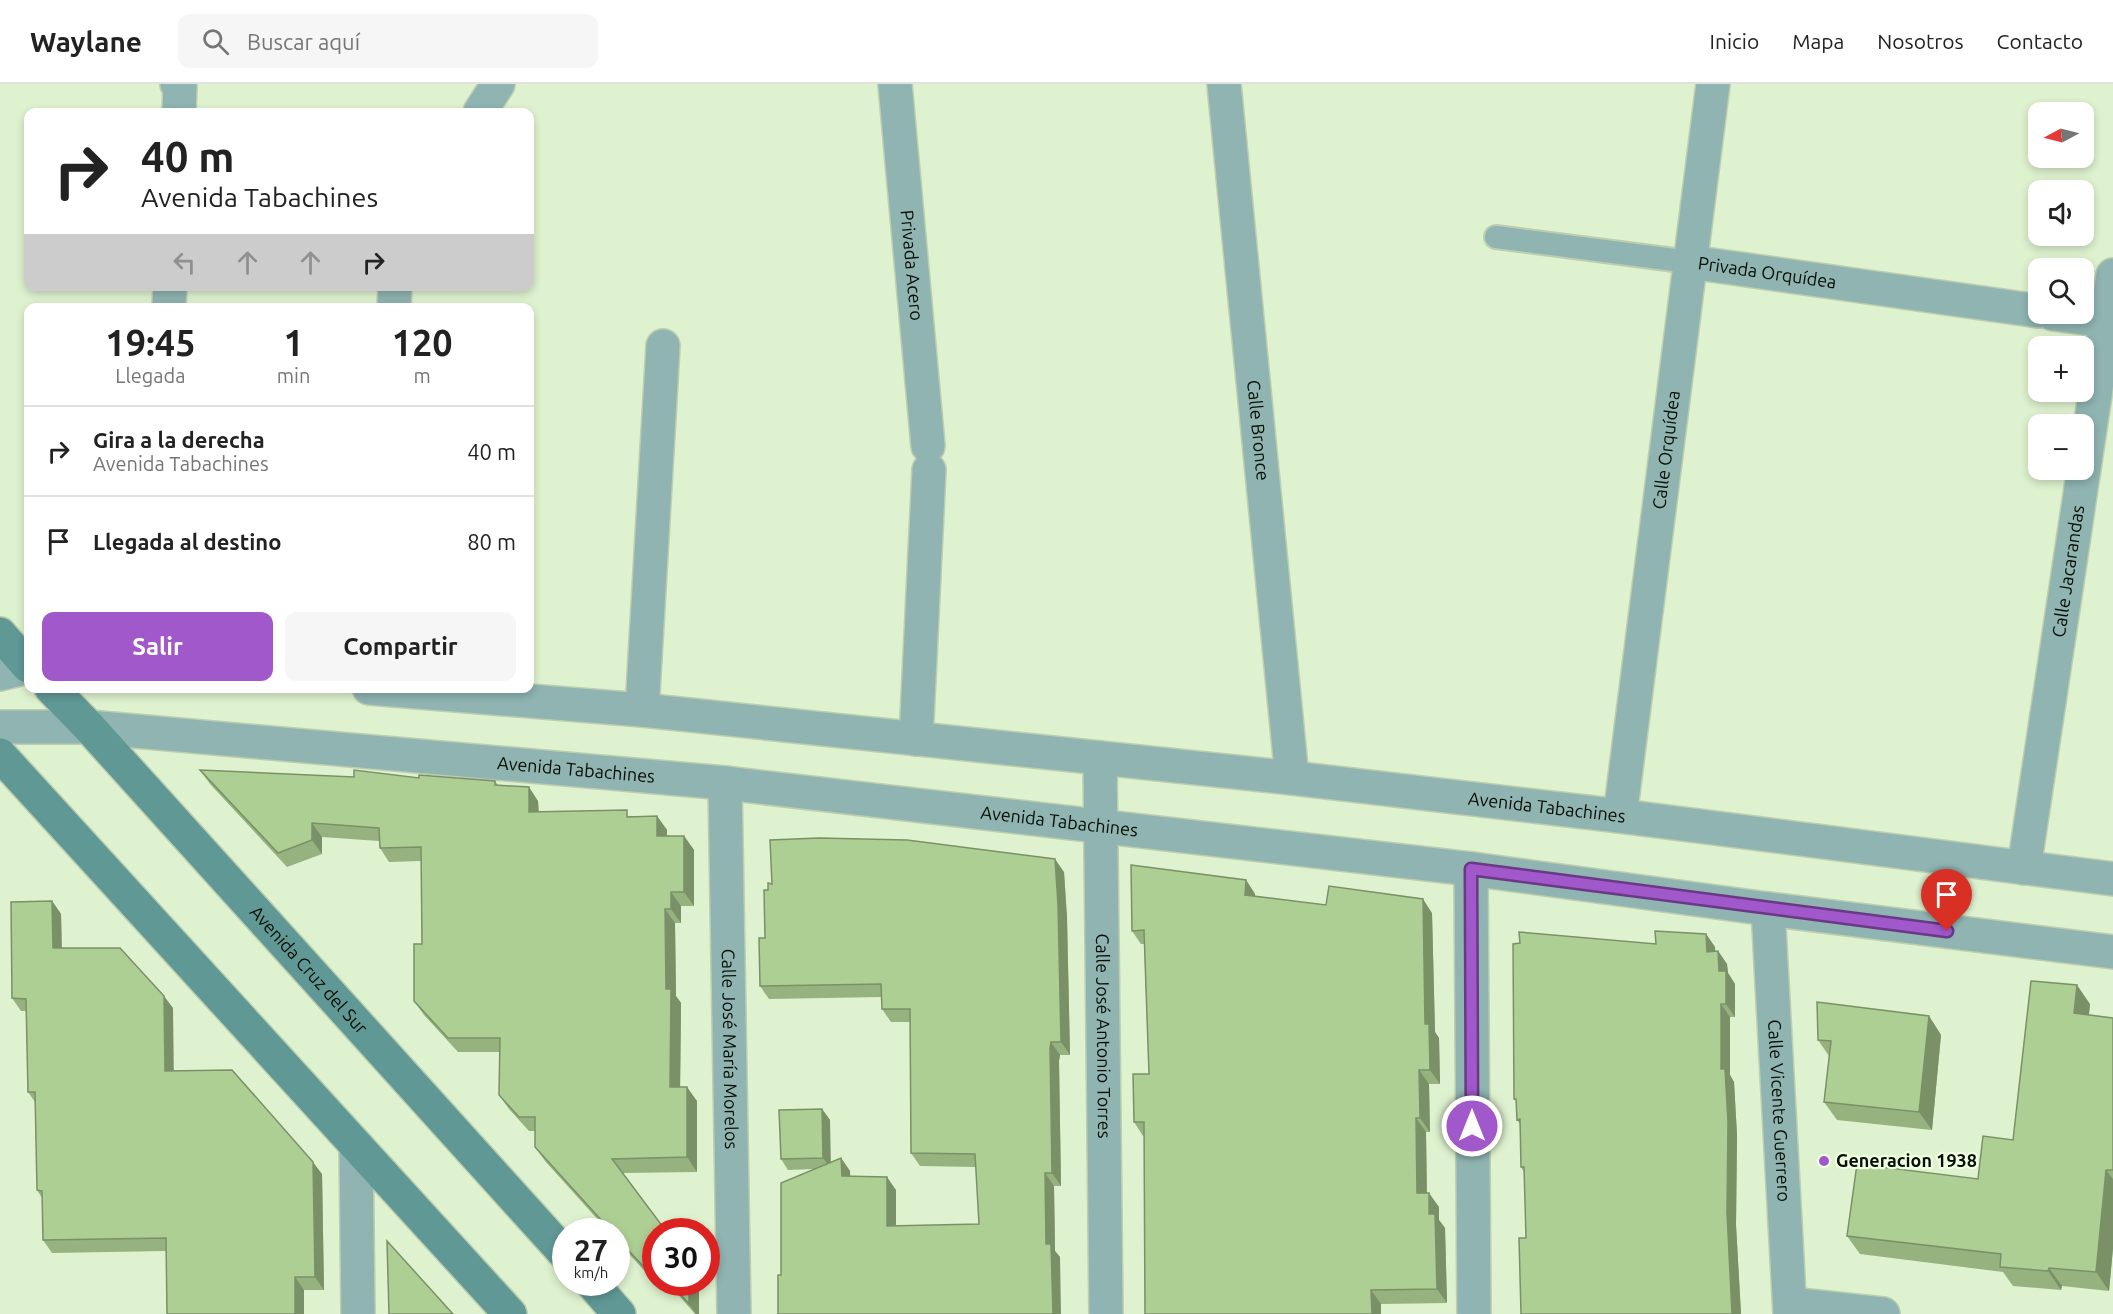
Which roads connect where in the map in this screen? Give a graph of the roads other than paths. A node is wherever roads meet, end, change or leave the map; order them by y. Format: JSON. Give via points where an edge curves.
{"nodes":[{"id":1,"x":177,"y":84,"type":"edge"},
{"id":2,"x":498,"y":84,"type":"edge"},
{"id":3,"x":895,"y":84,"type":"edge"},
{"id":4,"x":1224,"y":84,"type":"edge"},
{"id":5,"x":1713,"y":84,"type":"edge"},
{"id":6,"x":179,"y":108,"type":"edge"},
{"id":7,"x":483,"y":108,"type":"edge"},
{"id":8,"x":1496,"y":237,"type":"dead end"},
{"id":9,"x":1690,"y":262,"type":"junction"},
{"id":10,"x":2113,"y":275,"type":"edge"},
{"id":11,"x":2028,"y":310,"type":"edge"},
{"id":12,"x":2094,"y":319,"type":"edge"},
{"id":13,"x":2106,"y":321,"type":"junction"},
{"id":14,"x":663,"y":346,"type":"dead end"},
{"id":15,"x":0,"y":634,"type":"edge"},
{"id":16,"x":24,"y":661,"type":"edge"},
{"id":17,"x":24,"y":667,"type":"edge"},
{"id":18,"x":0,"y":674,"type":"edge"},
{"id":19,"x":56,"y":693,"type":"edge"},
{"id":20,"x":431,"y":693,"type":"edge"},
{"id":21,"x":642,"y":710,"type":"junction"},
{"id":22,"x":0,"y":726,"type":"edge"},
{"id":23,"x":89,"y":727,"type":"junction"},
{"id":24,"x":916,"y":739,"type":"junction"},
{"id":25,"x":0,"y":755,"type":"edge"},
{"id":26,"x":1100,"y":758,"type":"junction"},
{"id":27,"x":1292,"y":778,"type":"junction"},
{"id":28,"x":725,"y":783,"type":"junction"},
{"id":29,"x":1620,"y":816,"type":"junction"},
{"id":30,"x":1101,"y":826,"type":"junction"},
{"id":31,"x":2024,"y":868,"type":"junction"},
{"id":32,"x":1471,"y":869,"type":"junction"},
{"id":33,"x":2113,"y":879,"type":"edge"},
{"id":34,"x":1768,"y":909,"type":"junction"},
{"id":35,"x":2113,"y":952,"type":"edge"},
{"id":36,"x":356,"y":1146,"type":"junction"},
{"id":37,"x":552,"y":1240,"type":"edge"},
{"id":38,"x":603,"y":1296,"type":"edge"},
{"id":39,"x":1790,"y":1309,"type":"edge"},
{"id":40,"x":358,"y":1314,"type":"edge"},
{"id":41,"x":510,"y":1314,"type":"edge"},
{"id":42,"x":619,"y":1314,"type":"edge"},
{"id":43,"x":734,"y":1314,"type":"edge"},
{"id":44,"x":1106,"y":1314,"type":"edge"},
{"id":45,"x":1474,"y":1314,"type":"edge"},
{"id":46,"x":1883,"y":1314,"type":"edge"}],
"edges":[{"from":1,"to":6,"type":"street"},
{"from":2,"to":7,"type":"street"},
{"from":3,"to":24,"type":"street","name":"Privada Acero","via":[[929,458]]},
{"from":4,"to":27,"type":"street","name":"Calle Bronce"},
{"from":5,"to":9,"type":"street","name":"Calle Orquídea"},
{"from":8,"to":9,"type":"lane","name":"Privada Orquídea"},
{"from":9,"to":11,"type":"street","name":"Privada Orquídea"},
{"from":9,"to":29,"type":"street","name":"Calle Orquídea"},
{"from":10,"to":13,"type":"street","name":"Calle Jacarandas"},
{"from":12,"to":13,"type":"street"},
{"from":13,"to":31,"type":"street","name":"Calle Jacarandas"},
{"from":14,"to":21,"type":"street"},
{"from":15,"to":16,"type":"main road"},
{"from":17,"to":18,"type":"street"},
{"from":19,"to":23,"type":"main road","name":"Avenida Cruz del Sur"},
{"from":20,"to":21,"type":"street","name":"Avenida Tabachines"},
{"from":21,"to":24,"type":"street","name":"Avenida Tabachines"},
{"from":22,"to":23,"type":"street","name":"Avenida Tabachines"},
{"from":23,"to":28,"type":"street","name":"Avenida Tabachines"},
{"from":23,"to":37,"type":"main road","name":"Avenida Cruz del Sur"},
{"from":24,"to":26,"type":"street","name":"Avenida Tabachines"},
{"from":25,"to":36,"type":"main road"},
{"from":26,"to":27,"type":"street","name":"Avenida Tabachines"},
{"from":26,"to":30,"type":"street","name":"Calle José Antonio Torres"},
{"from":27,"to":29,"type":"street","name":"Avenida Tabachines"},
{"from":28,"to":30,"type":"street","name":"Avenida Tabachines"},
{"from":28,"to":43,"type":"street","name":"Calle José María Morelos"},
{"from":29,"to":31,"type":"street","name":"Avenida Tabachines"},
{"from":30,"to":32,"type":"street","name":"Avenida Tabachines"},
{"from":30,"to":44,"type":"street","name":"Calle José Antonio Torres"},
{"from":31,"to":33,"type":"street","name":"Avenida Tabachines"},
{"from":32,"to":34,"type":"street","name":"Avenida Tabachines"},
{"from":32,"to":45,"type":"street"},
{"from":34,"to":35,"type":"street","name":"Avenida Tabachines"},
{"from":34,"to":39,"type":"street","name":"Calle Vicente Guerrero"},
{"from":36,"to":40,"type":"street"},
{"from":36,"to":41,"type":"main road"},
{"from":38,"to":42,"type":"main road"},
{"from":39,"to":46,"type":"street"}]}
